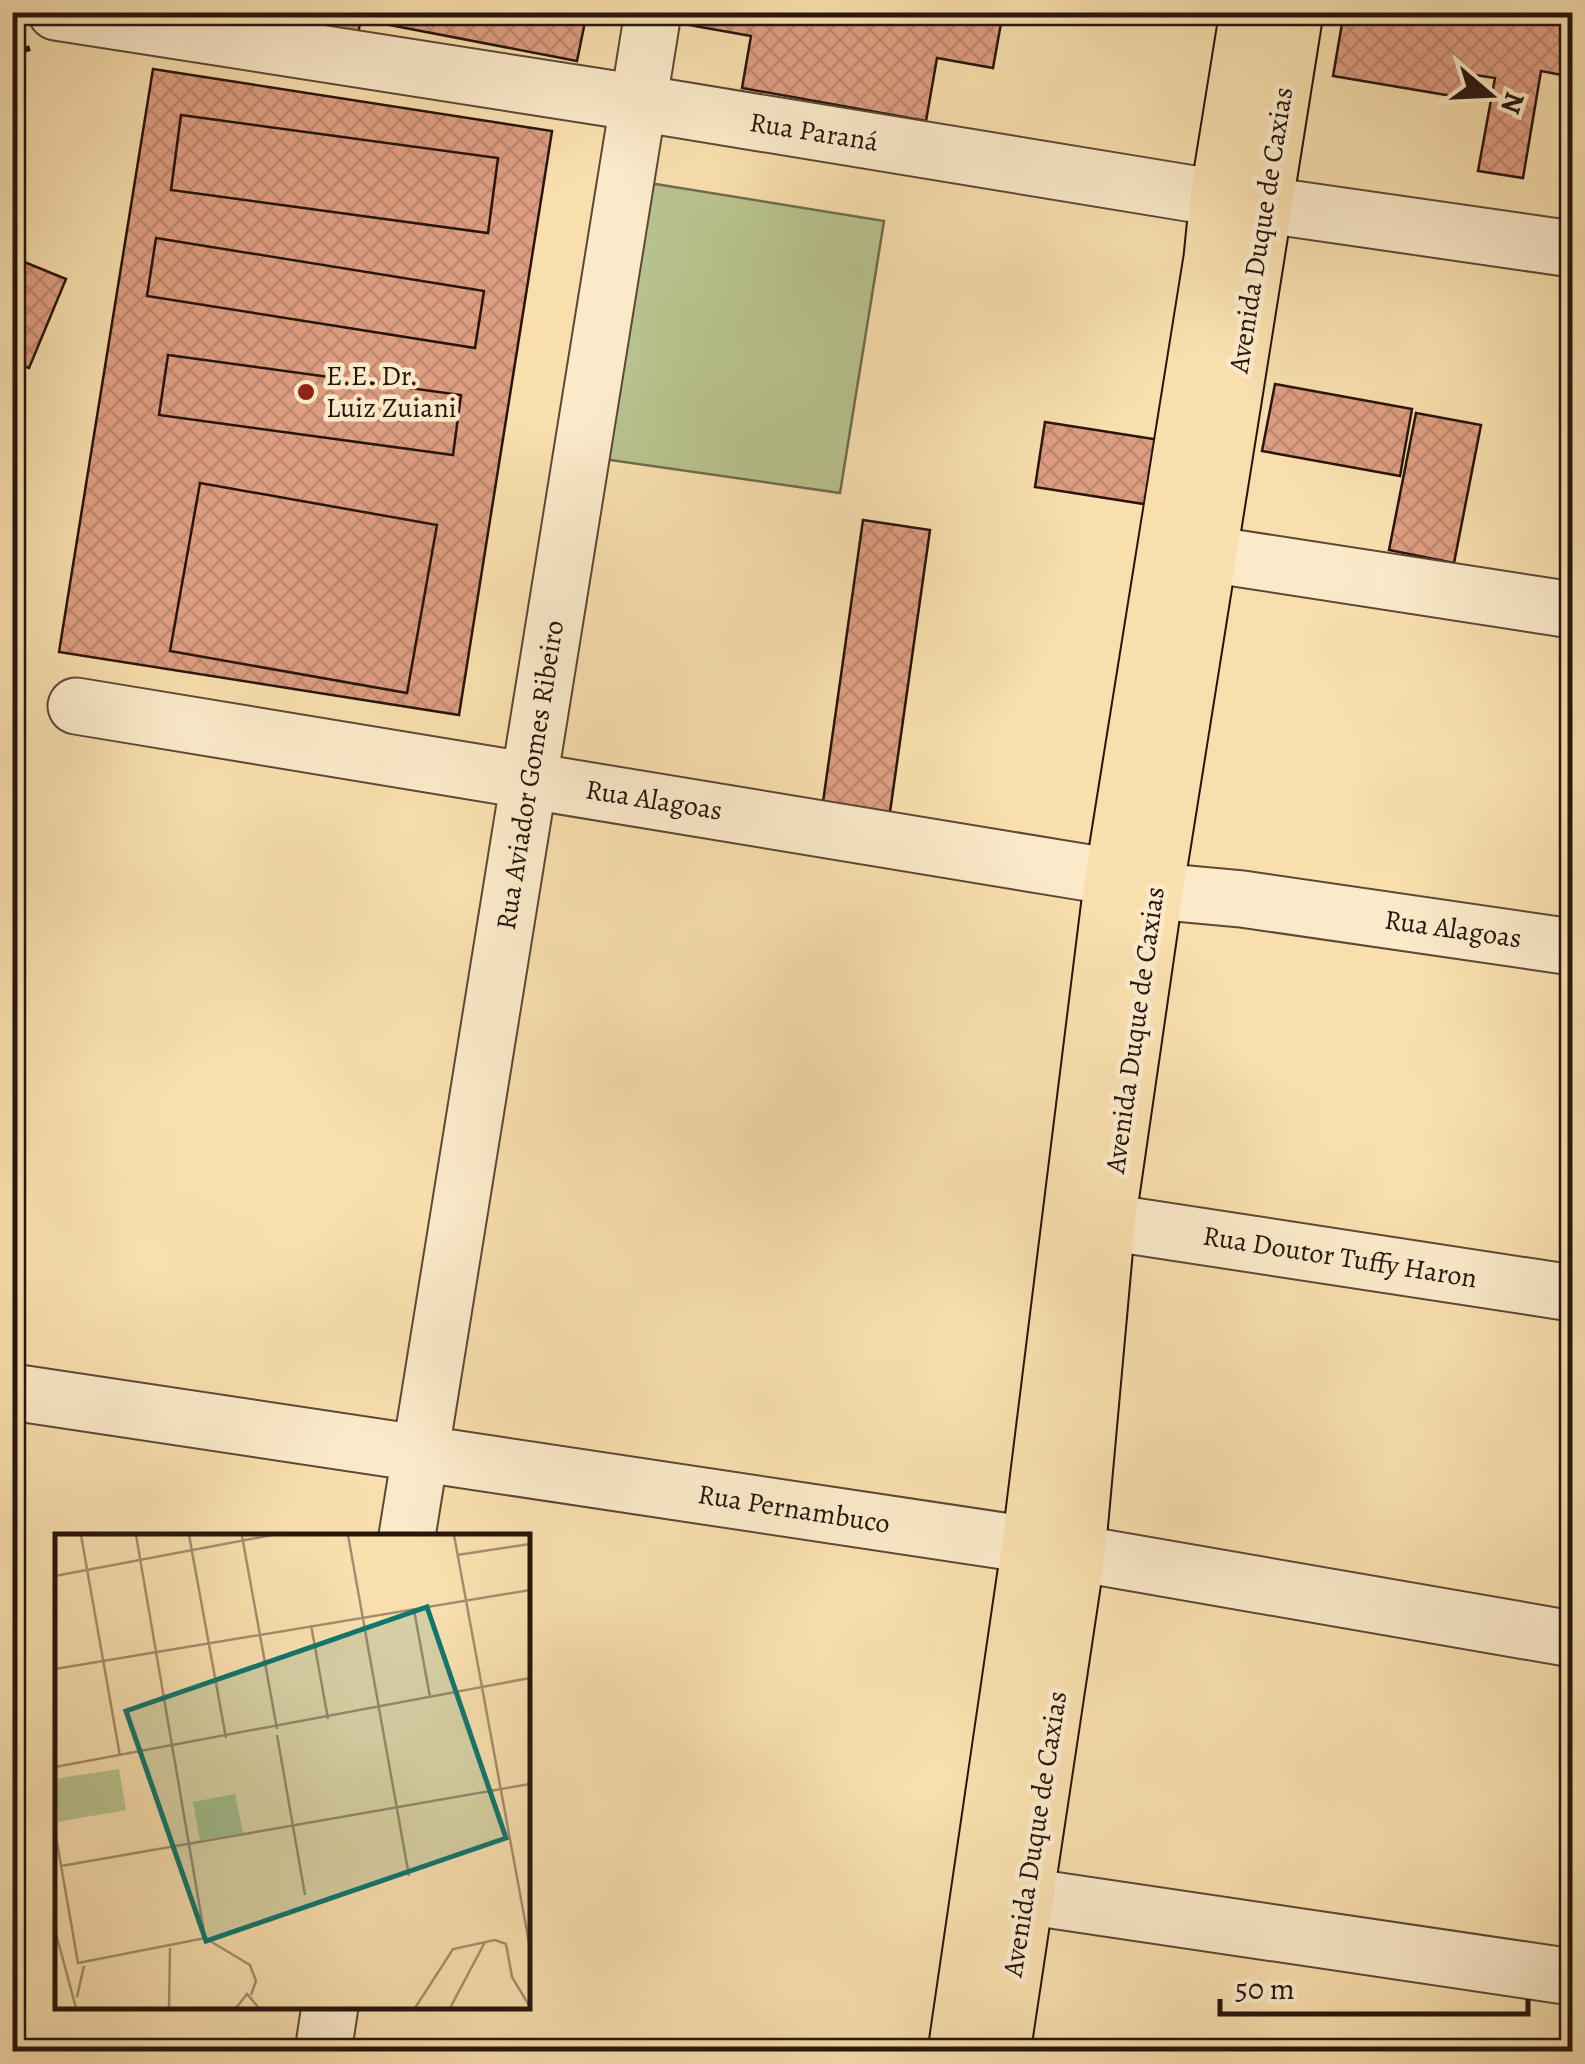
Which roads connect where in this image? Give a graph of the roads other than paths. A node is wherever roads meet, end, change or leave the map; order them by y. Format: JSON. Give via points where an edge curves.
{"nodes":[{"id":1,"x":20,"y":12,"type":"edge"},
{"id":2,"x":56,"y":12,"type":"edge"},
{"id":3,"x":653,"y":12,"type":"edge"},
{"id":4,"x":1248,"y":12,"type":"edge"},
{"id":5,"x":1296,"y":12,"type":"edge"},
{"id":6,"x":12,"y":21,"type":"edge"},
{"id":7,"x":640,"y":103,"type":"junction"},
{"id":8,"x":1241,"y":202,"type":"junction"},
{"id":9,"x":1572,"y":249,"type":"edge"},
{"id":10,"x":1210,"y":554,"type":"junction"},
{"id":11,"x":1572,"y":610,"type":"edge"},
{"id":12,"x":76,"y":706,"type":"dead end"},
{"id":13,"x":529,"y":780,"type":"junction"},
{"id":14,"x":1134,"y":884,"type":"junction"},
{"id":15,"x":1572,"y":947,"type":"edge"},
{"id":16,"x":1107,"y":1222,"type":"junction"},
{"id":17,"x":1572,"y":1293,"type":"edge"},
{"id":18,"x":12,"y":1392,"type":"edge"},
{"id":19,"x":420,"y":1453,"type":"junction"},
{"id":20,"x":406,"y":1534,"type":"edge"},
{"id":21,"x":1054,"y":1549,"type":"junction"},
{"id":22,"x":1572,"y":1639,"type":"edge"},
{"id":23,"x":1026,"y":1896,"type":"junction"},
{"id":24,"x":1572,"y":1977,"type":"edge"},
{"id":25,"x":330,"y":2009,"type":"edge"},
{"id":26,"x":323,"y":2052,"type":"edge"},
{"id":27,"x":956,"y":2052,"type":"edge"},
{"id":28,"x":1002,"y":2052,"type":"edge"}],
"edges":[{"from":1,"to":6,"type":"street"},
{"from":2,"to":7,"type":"street","name":"Rua Paraná"},
{"from":3,"to":7,"type":"street","name":"Rua Aviador Gomes Ribeiro"},
{"from":4,"to":8,"type":"main road","name":"Avenida Duque de Caxias"},
{"from":5,"to":8,"type":"main road","name":"Avenida Duque de Caxias"},
{"from":7,"to":8,"type":"street","name":"Rua Paraná"},
{"from":7,"to":13,"type":"street","name":"Rua Aviador Gomes Ribeiro"},
{"from":8,"to":9,"type":"street","name":"Rua Paraná"},
{"from":8,"to":10,"type":"main road","name":"Avenida Duque de Caxias"},
{"from":8,"to":14,"type":"main road","name":"Avenida Duque de Caxias","via":[[1212,258]]},
{"from":10,"to":11,"type":"street"},
{"from":10,"to":14,"type":"main road","name":"Avenida Duque de Caxias"},
{"from":12,"to":13,"type":"street","name":"Rua Alagoas"},
{"from":13,"to":14,"type":"street","name":"Rua Alagoas"},
{"from":13,"to":19,"type":"street","name":"Rua Aviador Gomes Ribeiro"},
{"from":14,"to":15,"type":"street","name":"Rua Alagoas"},
{"from":14,"to":16,"type":"main road","name":"Avenida Duque de Caxias"},
{"from":14,"to":21,"type":"main road","name":"Avenida Duque de Caxias"},
{"from":16,"to":17,"type":"street","name":"Rua Doutor Tuffy Haron"},
{"from":16,"to":21,"type":"main road","name":"Avenida Duque de Caxias"},
{"from":18,"to":19,"type":"street","name":"Rua Pernambuco"},
{"from":19,"to":20,"type":"street","name":"Rua Aviador Gomes Ribeiro"},
{"from":19,"to":21,"type":"street","name":"Rua Pernambuco"},
{"from":21,"to":22,"type":"street","name":"Rua Pernambuco"},
{"from":21,"to":23,"type":"main road","name":"Avenida Duque de Caxias"},
{"from":21,"to":27,"type":"main road","name":"Avenida Duque de Caxias"},
{"from":23,"to":24,"type":"street"},
{"from":23,"to":28,"type":"main road","name":"Avenida Duque de Caxias"},
{"from":25,"to":26,"type":"street"}]}
